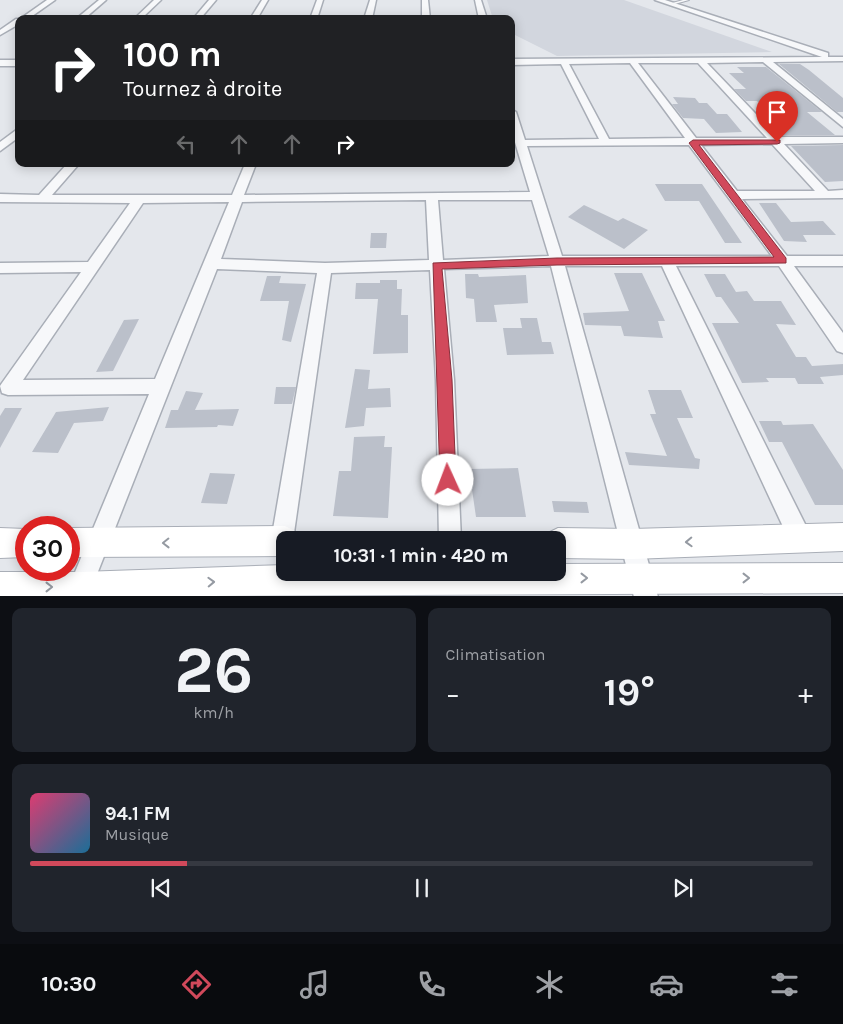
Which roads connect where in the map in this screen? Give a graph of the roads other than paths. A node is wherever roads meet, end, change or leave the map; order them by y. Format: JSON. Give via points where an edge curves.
{"nodes":[{"id":1,"x":52,"y":0,"type":"edge"},
{"id":2,"x":103,"y":0,"type":"edge"},
{"id":3,"x":158,"y":0,"type":"edge"},
{"id":4,"x":213,"y":0,"type":"edge"},
{"id":5,"x":265,"y":0,"type":"edge"},
{"id":6,"x":320,"y":0,"type":"edge"},
{"id":7,"x":373,"y":0,"type":"edge"},
{"id":8,"x":425,"y":0,"type":"edge"},
{"id":9,"x":478,"y":0,"type":"edge"},
{"id":10,"x":658,"y":0,"type":"edge"},
{"id":11,"x":687,"y":0,"type":"edge"},
{"id":12,"x":673,"y":2,"type":"edge"},
{"id":13,"x":29,"y":15,"type":"edge"},
{"id":14,"x":83,"y":15,"type":"edge"},
{"id":15,"x":141,"y":15,"type":"edge"},
{"id":16,"x":200,"y":15,"type":"edge"},
{"id":17,"x":256,"y":15,"type":"edge"},
{"id":18,"x":314,"y":15,"type":"edge"},
{"id":19,"x":369,"y":15,"type":"edge"},
{"id":20,"x":426,"y":15,"type":"edge"},
{"id":21,"x":482,"y":15,"type":"edge"},
{"id":22,"x":15,"y":24,"type":"edge"},
{"id":23,"x":0,"y":34,"type":"edge"},
{"id":24,"x":9,"y":35,"type":"dead end"},
{"id":25,"x":841,"y":59,"type":"edge"},
{"id":26,"x":700,"y":60,"type":"junction"},
{"id":27,"x":765,"y":60,"type":"junction"},
{"id":28,"x":632,"y":61,"type":"junction"},
{"id":29,"x":15,"y":62,"type":"edge"},
{"id":30,"x":515,"y":62,"type":"edge"},
{"id":31,"x":564,"y":62,"type":"junction"},
{"id":32,"x":0,"y":63,"type":"edge"},
{"id":33,"x":843,"y":67,"type":"edge"},
{"id":34,"x":515,"y":124,"type":"edge"},
{"id":35,"x":843,"y":124,"type":"edge"},
{"id":36,"x":15,"y":135,"type":"edge"},
{"id":37,"x":843,"y":140,"type":"edge"},
{"id":38,"x":777,"y":142,"type":"junction"},
{"id":39,"x":521,"y":143,"type":"junction"},
{"id":40,"x":606,"y":143,"type":"junction"},
{"id":41,"x":693,"y":143,"type":"junction"},
{"id":42,"x":0,"y":148,"type":"edge"},
{"id":43,"x":70,"y":167,"type":"edge"},
{"id":44,"x":249,"y":167,"type":"edge"},
{"id":45,"x":825,"y":194,"type":"junction"},
{"id":46,"x":843,"y":194,"type":"edge"},
{"id":47,"x":732,"y":195,"type":"junction"},
{"id":48,"x":536,"y":196,"type":"junction"},
{"id":49,"x":0,"y":198,"type":"edge"},
{"id":50,"x":43,"y":198,"type":"junction"},
{"id":51,"x":237,"y":198,"type":"junction"},
{"id":52,"x":432,"y":198,"type":"junction"},
{"id":53,"x":138,"y":199,"type":"junction"},
{"id":54,"x":667,"y":260,"type":"junction"},
{"id":55,"x":782,"y":260,"type":"junction"},
{"id":56,"x":557,"y":261,"type":"junction"},
{"id":57,"x":843,"y":261,"type":"edge"},
{"id":58,"x":212,"y":264,"type":"junction"},
{"id":59,"x":437,"y":265,"type":"junction"},
{"id":60,"x":90,"y":267,"type":"junction"},
{"id":61,"x":0,"y":268,"type":"edge"},
{"id":62,"x":325,"y":268,"type":"junction"},
{"id":63,"x":843,"y":346,"type":"edge"},
{"id":64,"x":161,"y":386,"type":"junction"},
{"id":65,"x":4,"y":388,"type":"edge"},
{"id":66,"x":286,"y":531,"type":"edge"},
{"id":67,"x":450,"y":531,"type":"edge"},
{"id":68,"x":843,"y":537,"type":"edge"},
{"id":69,"x":800,"y":538,"type":"junction"},
{"id":70,"x":276,"y":541,"type":"edge"},
{"id":71,"x":0,"y":543,"type":"edge"},
{"id":72,"x":15,"y":543,"type":"edge"},
{"id":73,"x":80,"y":543,"type":"edge"},
{"id":74,"x":566,"y":543,"type":"edge"},
{"id":75,"x":98,"y":544,"type":"junction"},
{"id":76,"x":632,"y":544,"type":"junction"},
{"id":77,"x":843,"y":578,"type":"edge"},
{"id":78,"x":0,"y":587,"type":"edge"},
{"id":79,"x":643,"y":587,"type":"edge"},
{"id":80,"x":274,"y":588,"type":"edge"},
{"id":81,"x":449,"y":588,"type":"edge"},
{"id":82,"x":79,"y":592,"type":"edge"}],
"edges":[{"from":1,"to":13,"type":"street"},
{"from":2,"to":14,"type":"street"},
{"from":3,"to":15,"type":"street"},
{"from":4,"to":16,"type":"street"},
{"from":5,"to":17,"type":"street"},
{"from":6,"to":18,"type":"street"},
{"from":7,"to":19,"type":"street"},
{"from":8,"to":20,"type":"street"},
{"from":9,"to":21,"type":"street"},
{"from":10,"to":12,"type":"street"},
{"from":11,"to":12,"type":"lane"},
{"from":12,"to":25,"type":"street"},
{"from":22,"to":23,"type":"street"},
{"from":23,"to":24,"type":"street"},
{"from":25,"to":27,"type":"street"},
{"from":25,"to":33,"type":"street"},
{"from":26,"to":27,"type":"street"},
{"from":26,"to":28,"type":"street"},
{"from":26,"to":38,"type":"street"},
{"from":27,"to":35,"type":"street"},
{"from":28,"to":31,"type":"street"},
{"from":28,"to":41,"type":"street"},
{"from":29,"to":32,"type":"street"},
{"from":30,"to":31,"type":"street"},
{"from":31,"to":40,"type":"street"},
{"from":34,"to":39,"type":"street"},
{"from":36,"to":42,"type":"street"},
{"from":37,"to":38,"type":"street"},
{"from":38,"to":41,"type":"street"},
{"from":38,"to":45,"type":"street"},
{"from":39,"to":40,"type":"street"},
{"from":39,"to":48,"type":"street"},
{"from":40,"to":41,"type":"street"},
{"from":41,"to":47,"type":"street"},
{"from":43,"to":50,"type":"street"},
{"from":44,"to":51,"type":"street"},
{"from":45,"to":46,"type":"street"},
{"from":45,"to":47,"type":"street"},
{"from":47,"to":55,"type":"street"},
{"from":48,"to":52,"type":"street"},
{"from":48,"to":56,"type":"street"},
{"from":49,"to":50,"type":"street"},
{"from":50,"to":53,"type":"street"},
{"from":51,"to":52,"type":"street"},
{"from":51,"to":53,"type":"street"},
{"from":51,"to":58,"type":"street"},
{"from":52,"to":59,"type":"street"},
{"from":53,"to":60,"type":"street"},
{"from":54,"to":55,"type":"street"},
{"from":54,"to":56,"type":"street"},
{"from":54,"to":69,"type":"street"},
{"from":55,"to":57,"type":"street"},
{"from":55,"to":63,"type":"street"},
{"from":56,"to":59,"type":"street"},
{"from":56,"to":76,"type":"street"},
{"from":58,"to":62,"type":"street"},
{"from":58,"to":64,"type":"street"},
{"from":59,"to":62,"type":"street"},
{"from":59,"to":67,"type":"street"},
{"from":60,"to":61,"type":"street"},
{"from":60,"to":65,"type":"street"},
{"from":62,"to":66,"type":"street"},
{"from":64,"to":65,"type":"street"},
{"from":64,"to":75,"type":"street"},
{"from":68,"to":69,"type":"main road"},
{"from":69,"to":76,"type":"main road","one_way":true},
{"from":70,"to":75,"type":"main road","one_way":true},
{"from":71,"to":72,"type":"main road"},
{"from":73,"to":75,"type":"main road"},
{"from":74,"to":76,"type":"main road"},
{"from":75,"to":82,"type":"street"},
{"from":76,"to":79,"type":"street"},
{"from":79,"to":77,"type":"main road","one_way":true},
{"from":78,"to":82,"type":"main road","one_way":true},
{"from":81,"to":79,"type":"main road","one_way":true},
{"from":80,"to":81,"type":"main road"},
{"from":82,"to":80,"type":"main road","one_way":true}]}
